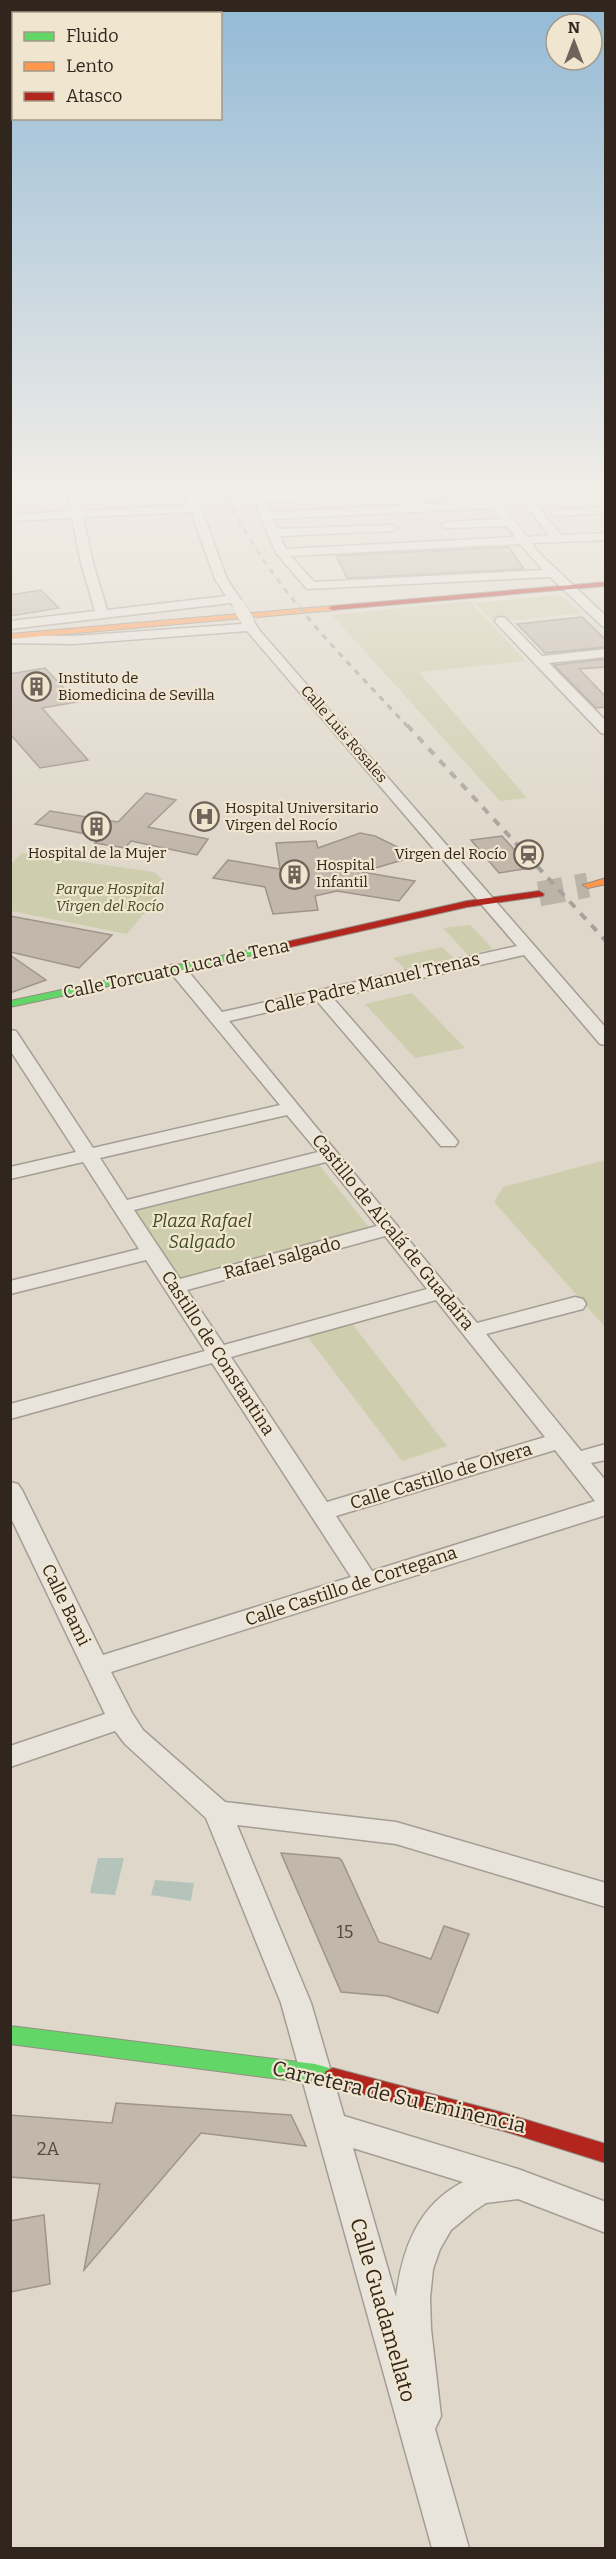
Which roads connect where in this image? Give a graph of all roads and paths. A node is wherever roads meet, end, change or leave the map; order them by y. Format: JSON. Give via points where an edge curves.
{"nodes":[{"id":1,"x":99,"y":605,"type":"edge"},
{"id":2,"x":201,"y":605,"type":"edge"},
{"id":3,"x":238,"y":605,"type":"edge"},
{"id":4,"x":327,"y":605,"type":"edge"},
{"id":5,"x":587,"y":605,"type":"edge"},
{"id":6,"x":102,"y":615,"type":"junction"},
{"id":7,"x":204,"y":616,"type":"junction"},
{"id":8,"x":501,"y":621,"type":"dead end"},
{"id":9,"x":249,"y":623,"type":"junction"},
{"id":10,"x":606,"y":623,"type":"edge"},
{"id":11,"x":10,"y":625,"type":"edge"},
{"id":12,"x":10,"y":632,"type":"edge"},
{"id":13,"x":10,"y":638,"type":"edge"},
{"id":14,"x":606,"y":652,"type":"edge"},
{"id":15,"x":539,"y":660,"type":"junction"},
{"id":16,"x":606,"y":711,"type":"edge"},
{"id":17,"x":589,"y":713,"type":"junction"},
{"id":18,"x":605,"y":728,"type":"edge"},
{"id":19,"x":606,"y":881,"type":"edge"},
{"id":20,"x":606,"y":887,"type":"edge"},
{"id":21,"x":542,"y":898,"type":"tunnel mouth"},
{"id":22,"x":490,"y":906,"type":"junction"},
{"id":23,"x":527,"y":949,"type":"junction"},
{"id":24,"x":177,"y":969,"type":"junction"},
{"id":25,"x":321,"y":995,"type":"junction"},
{"id":26,"x":10,"y":1004,"type":"edge"},
{"id":27,"x":218,"y":1018,"type":"junction"},
{"id":28,"x":10,"y":1035,"type":"edge"},
{"id":29,"x":606,"y":1040,"type":"edge"},
{"id":30,"x":292,"y":1108,"type":"junction"},
{"id":31,"x":448,"y":1142,"type":"dead end"},
{"id":32,"x":89,"y":1155,"type":"junction"},
{"id":33,"x":331,"y":1155,"type":"junction"},
{"id":34,"x":10,"y":1173,"type":"edge"},
{"id":35,"x":122,"y":1207,"type":"junction"},
{"id":36,"x":390,"y":1229,"type":"junction"},
{"id":37,"x":152,"y":1252,"type":"junction"},
{"id":38,"x":174,"y":1287,"type":"junction"},
{"id":39,"x":10,"y":1288,"type":"edge"},
{"id":40,"x":441,"y":1292,"type":"junction"},
{"id":41,"x":575,"y":1304,"type":"dead end"},
{"id":42,"x":473,"y":1331,"type":"junction"},
{"id":43,"x":218,"y":1355,"type":"junction"},
{"id":44,"x":10,"y":1412,"type":"edge"},
{"id":45,"x":561,"y":1440,"type":"junction"},
{"id":46,"x":606,"y":1452,"type":"edge"},
{"id":47,"x":574,"y":1460,"type":"junction"},
{"id":48,"x":606,"y":1498,"type":"edge"},
{"id":49,"x":13,"y":1501,"type":"edge"},
{"id":50,"x":606,"y":1506,"type":"edge"},
{"id":51,"x":322,"y":1512,"type":"junction"},
{"id":52,"x":366,"y":1581,"type":"junction"},
{"id":53,"x":96,"y":1667,"type":"junction"},
{"id":54,"x":122,"y":1719,"type":"junction"},
{"id":55,"x":10,"y":1757,"type":"edge"},
{"id":56,"x":218,"y":1812,"type":"junction"},
{"id":57,"x":606,"y":1894,"type":"edge"},
{"id":58,"x":10,"y":2035,"type":"edge"},
{"id":59,"x":315,"y":2073,"type":"junction"},
{"id":60,"x":330,"y":2126,"type":"junction"},
{"id":61,"x":545,"y":2133,"type":"junction"},
{"id":62,"x":606,"y":2143,"type":"edge"},
{"id":63,"x":606,"y":2154,"type":"edge"},
{"id":64,"x":518,"y":2184,"type":"junction"},
{"id":65,"x":606,"y":2218,"type":"edge"},
{"id":66,"x":428,"y":2470,"type":"junction"},
{"id":67,"x":451,"y":2548,"type":"edge"}],
"edges":[{"from":1,"to":6,"type":"street"},
{"from":2,"to":6,"type":"street"},
{"from":3,"to":9,"type":"street","name":"Calle Luis Rosales","bridge":true},
{"from":4,"to":7,"type":"main road"},
{"from":5,"to":10,"type":"street"},
{"from":6,"to":11,"type":"street"},
{"from":7,"to":12,"type":"main road"},
{"from":7,"to":13,"type":"main road"},
{"from":8,"to":15,"type":"street"},
{"from":9,"to":13,"type":"street","via":[[74,640]]},
{"from":9,"to":22,"type":"street","name":"Calle Luis Rosales"},
{"from":14,"to":15,"type":"street"},
{"from":15,"to":17,"type":"street"},
{"from":16,"to":17,"type":"street"},
{"from":17,"to":18,"type":"street"},
{"from":19,"to":20,"type":"main road","via":[[589,887]]},
{"from":21,"to":22,"type":"main road","name":"Calle Torcuato Luca de Tena"},
{"from":22,"to":23,"type":"street","name":"Calle Luis Rosales"},
{"from":22,"to":24,"type":"main road","name":"Calle Torcuato Luca de Tena"},
{"from":23,"to":25,"type":"street","name":"Calle Padre Manuel Trenas"},
{"from":23,"to":29,"type":"street","name":"Calle Luis Rosales"},
{"from":24,"to":26,"type":"main road","name":"Calle Torcuato Luca de Tena"},
{"from":24,"to":27,"type":"street","name":"Castillo de Alcalá de Guadaíra"},
{"from":25,"to":27,"type":"street","name":"Calle Padre Manuel Trenas"},
{"from":25,"to":31,"type":"street","name":"Calle Padre Manuel Trenas"},
{"from":27,"to":30,"type":"street","name":"Castillo de Alcalá de Guadaíra"},
{"from":28,"to":32,"type":"street","name":"Castillo de Constantina"},
{"from":30,"to":32,"type":"street"},
{"from":30,"to":33,"type":"street","name":"Castillo de Alcalá de Guadaíra"},
{"from":32,"to":34,"type":"street"},
{"from":32,"to":35,"type":"street","name":"Castillo de Constantina"},
{"from":33,"to":35,"type":"street"},
{"from":33,"to":36,"type":"street","name":"Castillo de Alcalá de Guadaíra"},
{"from":35,"to":37,"type":"street","name":"Castillo de Constantina"},
{"from":36,"to":38,"type":"street","name":"Rafael salgado"},
{"from":36,"to":40,"type":"street","name":"Castillo de Alcalá de Guadaíra"},
{"from":37,"to":38,"type":"street","name":"Castillo de Constantina"},
{"from":37,"to":39,"type":"street"},
{"from":38,"to":43,"type":"street","name":"Castillo de Constantina"},
{"from":40,"to":42,"type":"street","name":"Castillo de Alcalá de Guadaíra"},
{"from":40,"to":43,"type":"street"},
{"from":41,"to":42,"type":"street"},
{"from":42,"to":45,"type":"street","name":"Castillo de Alcalá de Guadaíra"},
{"from":43,"to":44,"type":"street"},
{"from":43,"to":51,"type":"street","name":"Castillo de Constantina"},
{"from":45,"to":47,"type":"street","name":"Castillo de Alcalá de Guadaíra"},
{"from":45,"to":51,"type":"street","name":"Calle Castillo de Olvera"},
{"from":46,"to":47,"type":"street"},
{"from":47,"to":48,"type":"street","name":"Castillo de Alcalá de Guadaíra"},
{"from":49,"to":53,"type":"street","name":"Calle Bami"},
{"from":50,"to":52,"type":"street","name":"Calle Castillo de Cortegana"},
{"from":51,"to":52,"type":"street","name":"Castillo de Constantina"},
{"from":52,"to":53,"type":"street","name":"Calle Castillo de Cortegana"},
{"from":53,"to":54,"type":"street","name":"Calle Bami"},
{"from":54,"to":55,"type":"street"},
{"from":54,"to":56,"type":"street","name":"Calle Bami","via":[[134,1737]]},
{"from":56,"to":57,"type":"street","via":[[396,1833]]},
{"from":56,"to":59,"type":"street","name":"Calle Guadamellato","via":[[296,2003]]},
{"from":58,"to":59,"type":"main road","name":"Carretera de Su Eminencia"},
{"from":59,"to":60,"type":"street","name":"Calle Guadamellato"},
{"from":59,"to":61,"type":"main road","name":"Carretera de Su Eminencia"},
{"from":60,"to":64,"type":"street"},
{"from":60,"to":66,"type":"street","name":"Calle Guadamellato"},
{"from":61,"to":62,"type":"street"},
{"from":61,"to":63,"type":"main road","name":"Carretera de Su Eminencia"},
{"from":64,"to":65,"type":"street"},
{"from":64,"to":66,"type":"street","via":[[497,2184],[449,2207],[432,2226],[422,2249],[412,2310]]},
{"from":66,"to":67,"type":"street","name":"Calle Guadamellato"}]}
